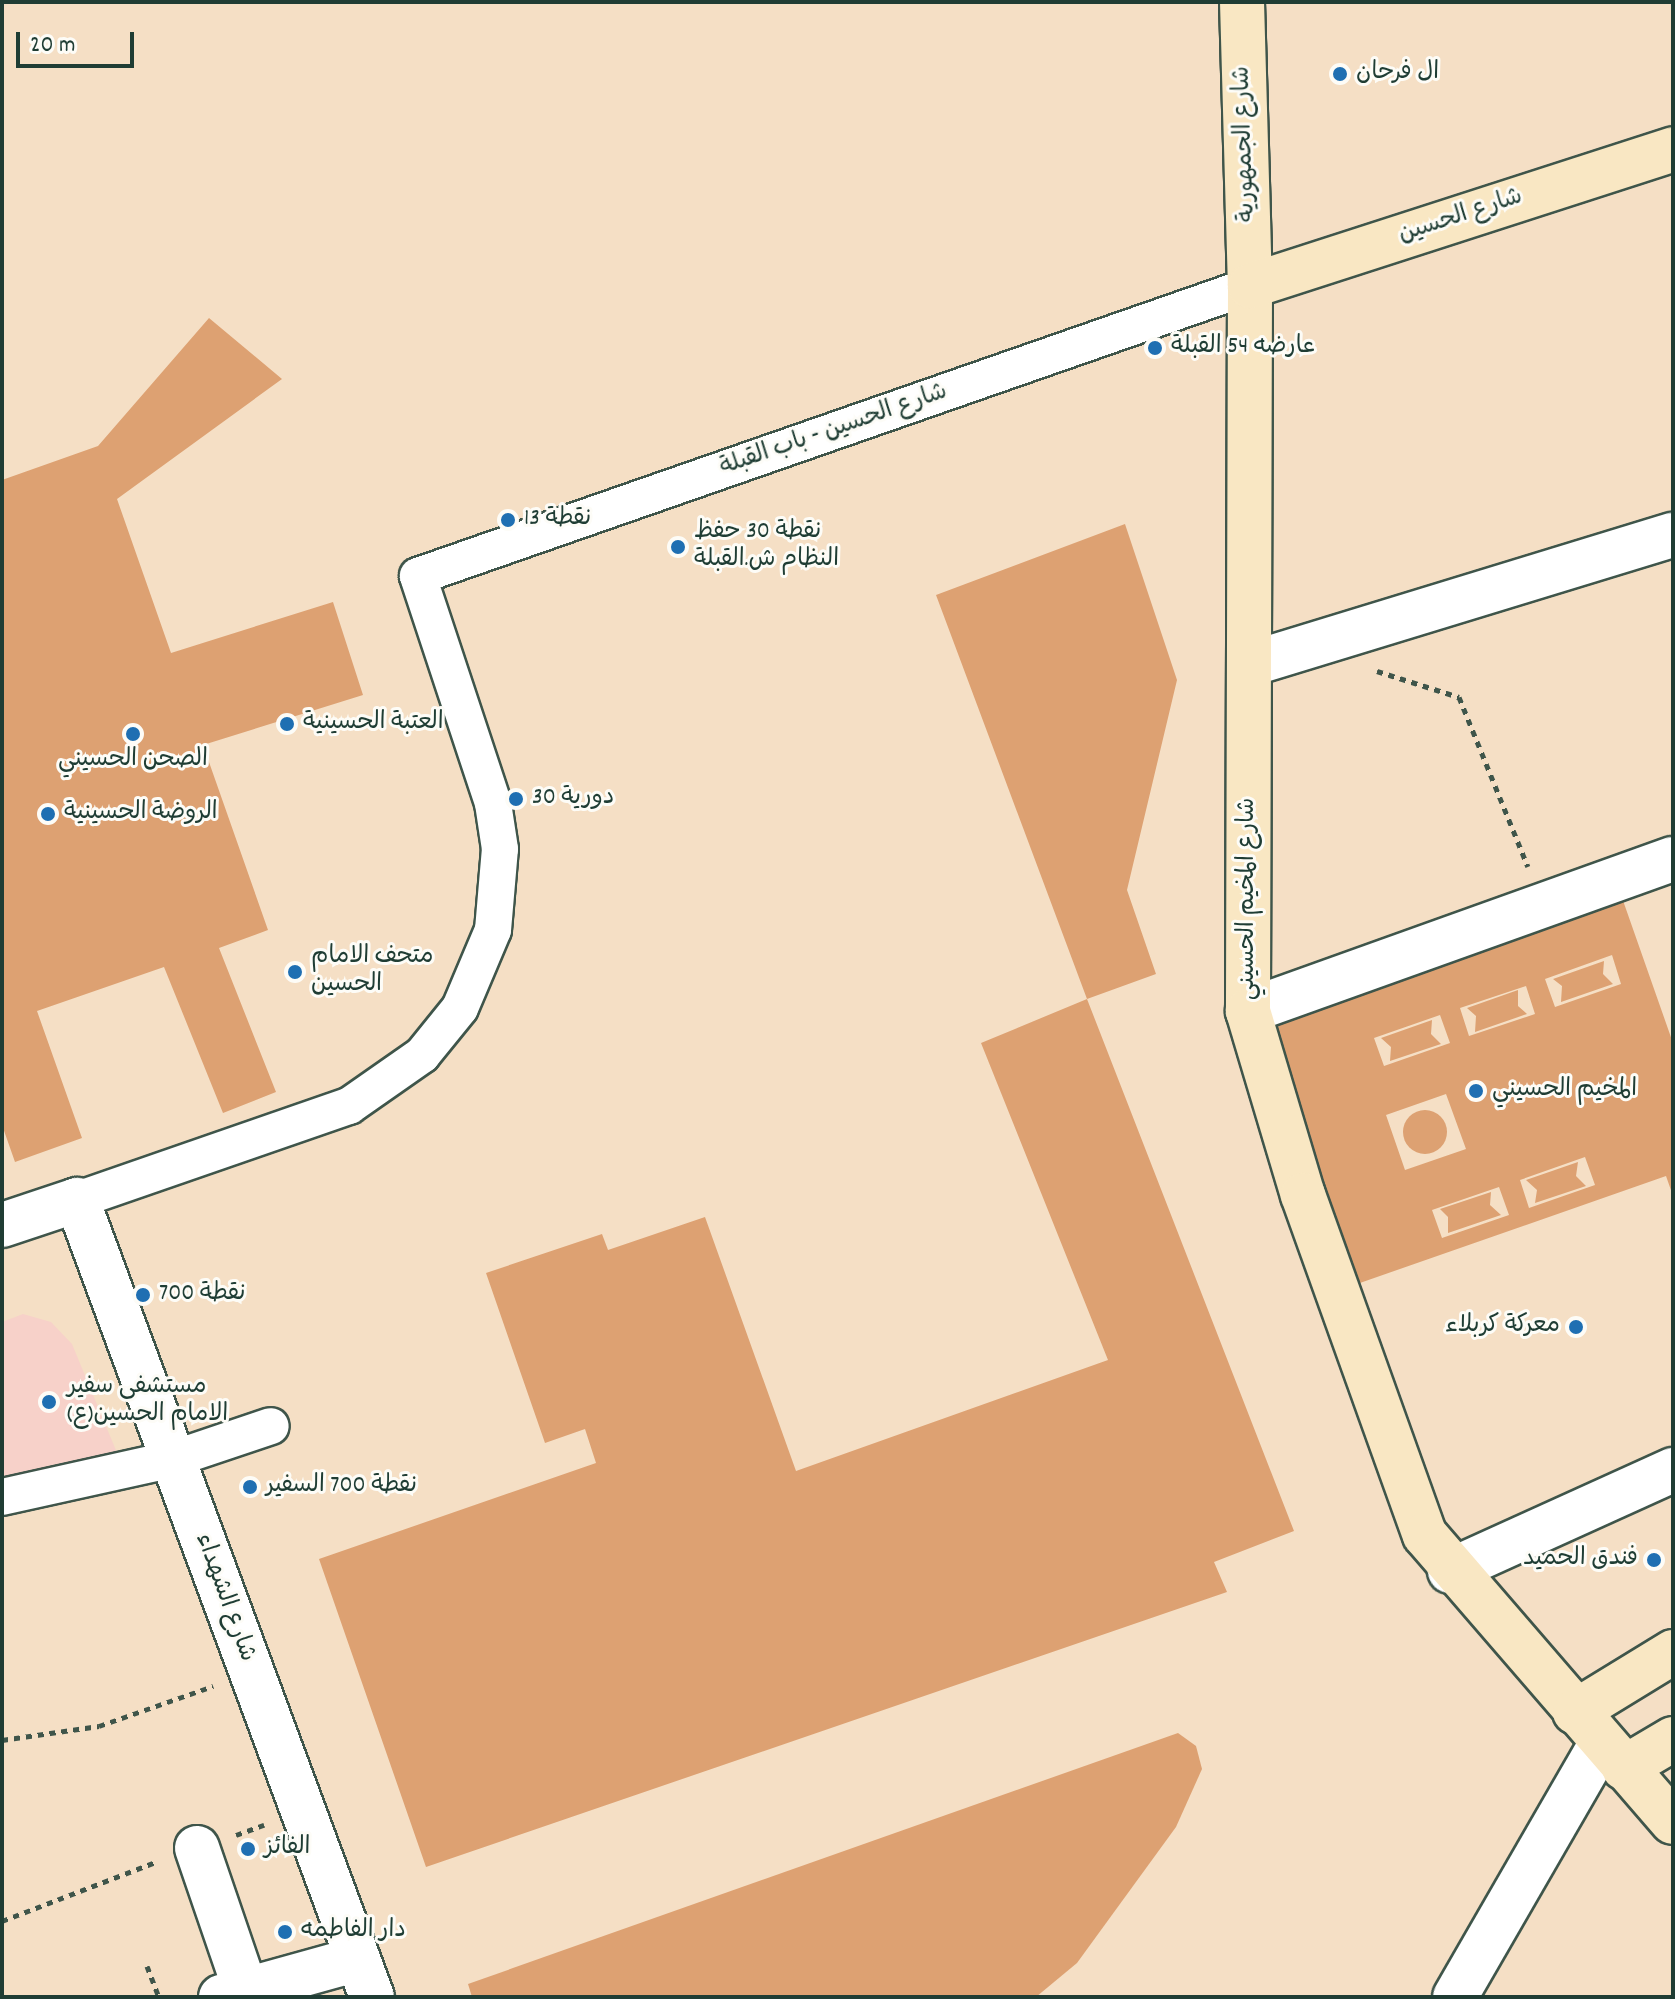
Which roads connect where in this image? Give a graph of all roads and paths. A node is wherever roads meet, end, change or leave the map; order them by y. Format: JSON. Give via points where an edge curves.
{"nodes":[{"id":1,"x":1242,"y":2,"type":"edge"},
{"id":2,"x":1673,"y":149,"type":"edge"},
{"id":3,"x":1250,"y":286,"type":"junction"},
{"id":4,"x":1673,"y":535,"type":"edge"},
{"id":5,"x":1303,"y":648,"type":"junction"},
{"id":6,"x":1250,"y":664,"type":"junction"},
{"id":7,"x":1673,"y":859,"type":"edge"},
{"id":8,"x":1544,"y":905,"type":"junction"},
{"id":9,"x":1248,"y":1011,"type":"junction"},
{"id":10,"x":77,"y":1200,"type":"junction"},
{"id":11,"x":2,"y":1225,"type":"edge"},
{"id":12,"x":271,"y":1426,"type":"dead end"},
{"id":13,"x":173,"y":1459,"type":"junction"},
{"id":14,"x":1673,"y":1470,"type":"edge"},
{"id":15,"x":2,"y":1497,"type":"edge"},
{"id":16,"x":1450,"y":1571,"type":"junction"},
{"id":17,"x":1673,"y":1652,"type":"edge"},
{"id":18,"x":252,"y":1672,"type":"junction"},
{"id":19,"x":1673,"y":1739,"type":"edge"},
{"id":20,"x":2,"y":1740,"type":"edge"},
{"id":21,"x":1600,"y":1741,"type":"junction"},
{"id":22,"x":303,"y":1812,"type":"junction"},
{"id":23,"x":1673,"y":1822,"type":"edge"},
{"id":24,"x":197,"y":1848,"type":"junction"},
{"id":25,"x":2,"y":1921,"type":"edge"},
{"id":26,"x":147,"y":1966,"type":"dead end"},
{"id":27,"x":365,"y":1978,"type":"edge"},
{"id":28,"x":238,"y":1995,"type":"edge"},
{"id":29,"x":159,"y":1997,"type":"edge"},
{"id":30,"x":1455,"y":1997,"type":"edge"}],
"edges":[{"from":1,"to":3,"type":"main road","name":"شارع الجمهورية"},
{"from":2,"to":3,"type":"main road","name":"شارع الحسين"},
{"from":3,"to":6,"type":"main road","name":"شارع المخيم الحسيني"},
{"from":3,"to":10,"type":"street","name":"شارع الحسين - باب القبلة","via":[[418,576],[493,803],[500,849],[493,930],[460,1008],[422,1055],[349,1106]]},
{"from":4,"to":5,"type":"street"},
{"from":5,"to":6,"type":"street"},
{"from":5,"to":8,"type":"path","via":[[1459,697]]},
{"from":6,"to":9,"type":"main road","name":"شارع المخيم الحسيني"},
{"from":7,"to":8,"type":"street"},
{"from":8,"to":9,"type":"street"},
{"from":9,"to":16,"type":"main road","name":"شارع المخيم الحسيني","via":[[1303,1195],[1425,1535]]},
{"from":10,"to":11,"type":"street"},
{"from":10,"to":13,"type":"street","name":"شارع الشهداء"},
{"from":12,"to":13,"type":"street"},
{"from":13,"to":15,"type":"street"},
{"from":13,"to":18,"type":"street","name":"شارع الشهداء"},
{"from":14,"to":16,"type":"street"},
{"from":16,"to":21,"type":"main road","name":"شارع المخيم الحسيني"},
{"from":17,"to":21,"type":"main road"},
{"from":18,"to":20,"type":"path","via":[[99,1726]]},
{"from":18,"to":22,"type":"street","name":"شارع الشهداء"},
{"from":19,"to":21,"type":"main road"},
{"from":21,"to":23,"type":"main road","name":"شارع المخيم الحسيني"},
{"from":21,"to":30,"type":"street"},
{"from":22,"to":24,"type":"path"},
{"from":22,"to":27,"type":"street","name":"شارع الشهداء"},
{"from":24,"to":25,"type":"path"},
{"from":24,"to":28,"type":"street"},
{"from":26,"to":29,"type":"path"},
{"from":27,"to":28,"type":"street"}]}
